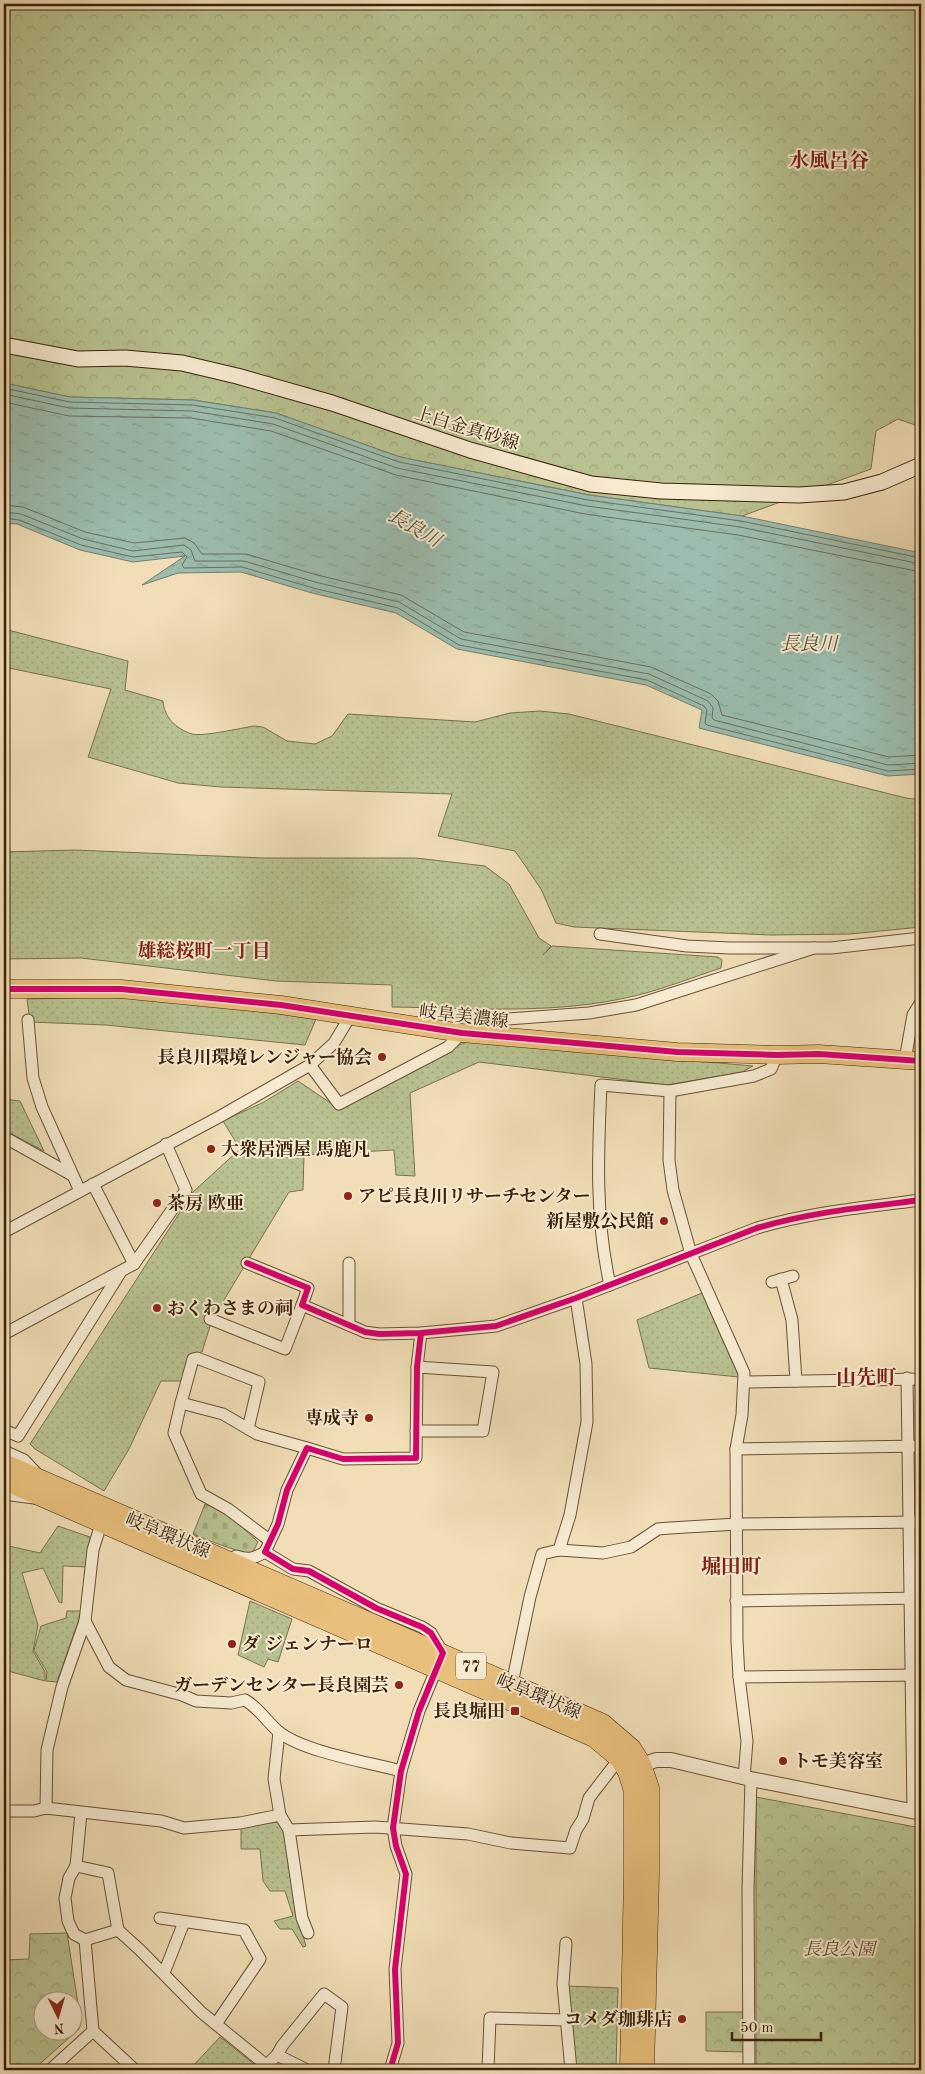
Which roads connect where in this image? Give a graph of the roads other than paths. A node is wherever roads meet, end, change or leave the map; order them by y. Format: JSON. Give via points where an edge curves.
{"nodes":[{"id":1,"x":4,"y":345,"type":"edge"},
{"id":2,"x":920,"y":467,"type":"edge"},
{"id":3,"x":600,"y":934,"type":"dead end"},
{"id":4,"x":921,"y":938,"type":"edge"},
{"id":5,"x":814,"y":948,"type":"junction"},
{"id":6,"x":4,"y":989,"type":"edge"},
{"id":7,"x":921,"y":1002,"type":"edge"},
{"id":8,"x":351,"y":1015,"type":"junction"},
{"id":9,"x":28,"y":1020,"type":"dead end"},
{"id":10,"x":462,"y":1033,"type":"junction"},
{"id":11,"x":777,"y":1055,"type":"junction"},
{"id":12,"x":913,"y":1060,"type":"edge"},
{"id":13,"x":310,"y":1065,"type":"junction"},
{"id":14,"x":670,"y":1091,"type":"junction"},
{"id":15,"x":6,"y":1141,"type":"edge"},
{"id":16,"x":166,"y":1144,"type":"junction"},
{"id":17,"x":72,"y":1175,"type":"junction"},
{"id":18,"x":93,"y":1184,"type":"junction"},
{"id":19,"x":80,"y":1191,"type":"junction"},
{"id":20,"x":921,"y":1200,"type":"edge"},
{"id":21,"x":4,"y":1232,"type":"edge"},
{"id":22,"x":691,"y":1254,"type":"junction"},
{"id":23,"x":247,"y":1263,"type":"dead end"},
{"id":24,"x":349,"y":1263,"type":"dead end"},
{"id":25,"x":134,"y":1264,"type":"junction"},
{"id":26,"x":120,"y":1272,"type":"junction"},
{"id":27,"x":793,"y":1276,"type":"dead end"},
{"id":28,"x":610,"y":1285,"type":"junction"},
{"id":29,"x":576,"y":1298,"type":"junction"},
{"id":30,"x":302,"y":1305,"type":"junction"},
{"id":31,"x":210,"y":1319,"type":"dead end"},
{"id":32,"x":349,"y":1325,"type":"junction"},
{"id":33,"x":421,"y":1333,"type":"junction"},
{"id":34,"x":4,"y":1334,"type":"edge"},
{"id":35,"x":417,"y":1367,"type":"junction"},
{"id":36,"x":908,"y":1378,"type":"junction"},
{"id":37,"x":921,"y":1379,"type":"edge"},
{"id":38,"x":796,"y":1381,"type":"junction"},
{"id":39,"x":745,"y":1382,"type":"junction"},
{"id":40,"x":181,"y":1403,"type":"junction"},
{"id":41,"x":248,"y":1429,"type":"junction"},
{"id":42,"x":4,"y":1430,"type":"edge"},
{"id":43,"x":416,"y":1431,"type":"junction"},
{"id":44,"x":908,"y":1446,"type":"junction"},
{"id":45,"x":921,"y":1446,"type":"edge"},
{"id":46,"x":307,"y":1448,"type":"junction"},
{"id":47,"x":736,"y":1449,"type":"junction"},
{"id":48,"x":4,"y":1451,"type":"edge"},
{"id":49,"x":4,"y":1463,"type":"edge"},
{"id":50,"x":4,"y":1481,"type":"edge"},
{"id":51,"x":45,"y":1481,"type":"junction"},
{"id":52,"x":4,"y":1494,"type":"edge"},
{"id":53,"x":45,"y":1499,"type":"junction"},
{"id":54,"x":915,"y":1522,"type":"edge"},
{"id":55,"x":100,"y":1524,"type":"junction"},
{"id":56,"x":737,"y":1524,"type":"junction"},
{"id":57,"x":269,"y":1540,"type":"junction"},
{"id":58,"x":200,"y":1549,"type":"junction"},
{"id":59,"x":559,"y":1550,"type":"junction"},
{"id":60,"x":265,"y":1552,"type":"junction"},
{"id":61,"x":277,"y":1582,"type":"junction"},
{"id":62,"x":916,"y":1598,"type":"edge"},
{"id":63,"x":736,"y":1601,"type":"junction"},
{"id":64,"x":85,"y":1621,"type":"junction"},
{"id":65,"x":440,"y":1661,"type":"junction"},
{"id":66,"x":916,"y":1675,"type":"edge"},
{"id":67,"x":739,"y":1677,"type":"junction"},
{"id":68,"x":512,"y":1684,"type":"junction"},
{"id":69,"x":279,"y":1732,"type":"junction"},
{"id":70,"x":917,"y":1754,"type":"edge"},
{"id":71,"x":629,"y":1765,"type":"junction"},
{"id":72,"x":401,"y":1771,"type":"junction"},
{"id":73,"x":748,"y":1778,"type":"junction"},
{"id":74,"x":46,"y":1808,"type":"junction"},
{"id":75,"x":4,"y":1811,"type":"edge"},
{"id":76,"x":917,"y":1812,"type":"edge"},
{"id":77,"x":81,"y":1813,"type":"junction"},
{"id":78,"x":280,"y":1815,"type":"junction"},
{"id":79,"x":393,"y":1828,"type":"junction"},
{"id":80,"x":289,"y":1830,"type":"junction"},
{"id":81,"x":76,"y":1866,"type":"junction"},
{"id":82,"x":160,"y":1918,"type":"dead end"},
{"id":83,"x":184,"y":1922,"type":"junction"},
{"id":84,"x":118,"y":1930,"type":"junction"},
{"id":85,"x":308,"y":1933,"type":"dead end"},
{"id":86,"x":84,"y":1940,"type":"junction"},
{"id":87,"x":566,"y":1943,"type":"dead end"},
{"id":88,"x":164,"y":1973,"type":"junction"},
{"id":89,"x":567,"y":2020,"type":"junction"},
{"id":90,"x":216,"y":2024,"type":"junction"},
{"id":91,"x":93,"y":2031,"type":"junction"},
{"id":92,"x":278,"y":2055,"type":"junction"},
{"id":93,"x":264,"y":2068,"type":"edge"},
{"id":94,"x":50,"y":2070,"type":"edge"},
{"id":95,"x":135,"y":2070,"type":"edge"},
{"id":96,"x":307,"y":2070,"type":"edge"},
{"id":97,"x":334,"y":2070,"type":"edge"},
{"id":98,"x":390,"y":2070,"type":"edge"},
{"id":99,"x":488,"y":2070,"type":"edge"},
{"id":100,"x":571,"y":2070,"type":"edge"},
{"id":101,"x":628,"y":2070,"type":"edge"},
{"id":102,"x":645,"y":2070,"type":"edge"},
{"id":103,"x":749,"y":2070,"type":"edge"}],
"edges":[{"from":1,"to":2,"type":"main road","name":"上白金真砂線","via":[[78,360],[125,358],[200,367],[332,403],[470,450],[591,484],[661,491],[799,495],[844,492]]},
{"from":3,"to":5,"type":"street","via":[[687,946]]},
{"from":4,"to":5,"type":"street"},
{"from":5,"to":10,"type":"street","via":[[636,1004],[589,1013],[482,1021]]},
{"from":6,"to":8,"type":"main road","name":"岐阜美濃線","via":[[121,989]]},
{"from":7,"to":12,"type":"street","via":[[913,1015]]},
{"from":8,"to":10,"type":"main road","name":"岐阜美濃線"},
{"from":8,"to":13,"type":"street","via":[[334,1043]]},
{"from":9,"to":17,"type":"street","via":[[32,1078]]},
{"from":10,"to":11,"type":"main road","name":"岐阜美濃線","via":[[677,1052]]},
{"from":10,"to":13,"type":"street","via":[[448,1047],[339,1104]]},
{"from":11,"to":12,"type":"main road","name":"岐阜美濃線","via":[[819,1054]]},
{"from":11,"to":14,"type":"street","via":[[771,1069],[754,1076]]},
{"from":13,"to":16,"type":"street"},
{"from":14,"to":22,"type":"street","via":[[669,1160],[673,1190]]},
{"from":14,"to":28,"type":"street","via":[[601,1085],[598,1207]]},
{"from":15,"to":17,"type":"street"},
{"from":16,"to":18,"type":"street"},
{"from":16,"to":25,"type":"street","via":[[186,1190]]},
{"from":17,"to":19,"type":"street"},
{"from":18,"to":19,"type":"street"},
{"from":18,"to":25,"type":"street"},
{"from":19,"to":21,"type":"street"},
{"from":20,"to":22,"type":"street","via":[[826,1211],[774,1223]]},
{"from":22,"to":28,"type":"street"},
{"from":22,"to":39,"type":"street","via":[[744,1373]]},
{"from":23,"to":30,"type":"street","via":[[308,1288]]},
{"from":24,"to":32,"type":"street"},
{"from":25,"to":26,"type":"street"},
{"from":26,"to":34,"type":"street"},
{"from":26,"to":42,"type":"street","via":[[18,1436]]},
{"from":27,"to":38,"type":"street","via":[[776,1281],[792,1320]]},
{"from":28,"to":29,"type":"street"},
{"from":29,"to":33,"type":"street","via":[[496,1326]]},
{"from":29,"to":59,"type":"street","via":[[586,1364],[587,1422],[570,1515]]},
{"from":30,"to":31,"type":"street","via":[[285,1349]]},
{"from":30,"to":32,"type":"street"},
{"from":32,"to":33,"type":"street","via":[[379,1334]]},
{"from":33,"to":35,"type":"street"},
{"from":35,"to":43,"type":"street"},
{"from":35,"to":43,"type":"street","via":[[493,1372],[483,1431]]},
{"from":36,"to":37,"type":"street"},
{"from":36,"to":38,"type":"street"},
{"from":36,"to":44,"type":"street"},
{"from":38,"to":39,"type":"street"},
{"from":39,"to":47,"type":"street"},
{"from":40,"to":41,"type":"street","via":[[223,1414]]},
{"from":40,"to":41,"type":"street","via":[[192,1359],[198,1358],[259,1382]]},
{"from":40,"to":57,"type":"street","via":[[174,1433],[201,1494],[228,1509]]},
{"from":41,"to":46,"type":"street"},
{"from":43,"to":46,"type":"street","via":[[416,1458],[343,1459]]},
{"from":44,"to":45,"type":"street"},
{"from":44,"to":47,"type":"street"},
{"from":44,"to":54,"type":"street"},
{"from":46,"to":57,"type":"street"},
{"from":47,"to":56,"type":"street"},
{"from":48,"to":51,"type":"street","via":[[24,1460]]},
{"from":49,"to":51,"type":"main road","name":"岐阜環状線","number":"77"},
{"from":50,"to":53,"type":"main road","name":"岐阜環状線","number":"77"},
{"from":51,"to":58,"type":"main road","name":"岐阜環状線","number":"77"},
{"from":52,"to":53,"type":"street"},
{"from":53,"to":55,"type":"main road","name":"岐阜環状線","number":"77"},
{"from":54,"to":56,"type":"street"},
{"from":54,"to":62,"type":"street"},
{"from":55,"to":64,"type":"street","via":[[93,1550]]},
{"from":55,"to":65,"type":"main road","name":"岐阜環状線","number":"77"},
{"from":56,"to":59,"type":"street","via":[[658,1529],[631,1547],[603,1553]]},
{"from":56,"to":63,"type":"street"},
{"from":57,"to":60,"type":"street"},
{"from":58,"to":60,"type":"street","via":[[213,1547],[246,1560]]},
{"from":58,"to":61,"type":"main road","name":"岐阜環状線","number":"77"},
{"from":59,"to":68,"type":"street","via":[[542,1554]]},
{"from":60,"to":61,"type":"street","via":[[261,1567],[271,1572]]},
{"from":60,"to":65,"type":"street","via":[[293,1568],[309,1571],[376,1608],[422,1627],[431,1633]]},
{"from":61,"to":65,"type":"main road","name":"岐阜環状線","number":"77"},
{"from":62,"to":63,"type":"street"},
{"from":62,"to":66,"type":"street"},
{"from":63,"to":67,"type":"street"},
{"from":64,"to":69,"type":"street","via":[[109,1667],[126,1680],[196,1701],[231,1703],[245,1700]]},
{"from":64,"to":74,"type":"street","via":[[62,1687],[47,1750]]},
{"from":65,"to":68,"type":"main road","name":"岐阜環状線","number":"77"},
{"from":65,"to":71,"type":"main road","name":"岐阜環状線","number":"77","via":[[594,1738]]},
{"from":65,"to":72,"type":"street","via":[[419,1711]]},
{"from":66,"to":67,"type":"street"},
{"from":66,"to":70,"type":"street"},
{"from":67,"to":73,"type":"street"},
{"from":68,"to":71,"type":"main road","name":"岐阜環状線","number":"77","via":[[603,1723],[632,1748]]},
{"from":69,"to":72,"type":"street","via":[[302,1746]]},
{"from":69,"to":78,"type":"street","via":[[274,1779]]},
{"from":70,"to":76,"type":"street"},
{"from":71,"to":73,"type":"street","via":[[671,1760]]},
{"from":71,"to":79,"type":"street","via":[[589,1798],[570,1848]]},
{"from":71,"to":101,"type":"main road","name":"岐阜環状線","number":"77","via":[[633,1791],[634,1875]]},
{"from":71,"to":102,"type":"main road","name":"岐阜環状線","number":"77","via":[[650,1788]]},
{"from":72,"to":79,"type":"street"},
{"from":73,"to":76,"type":"street"},
{"from":73,"to":103,"type":"street"},
{"from":74,"to":75,"type":"street"},
{"from":74,"to":77,"type":"street"},
{"from":77,"to":78,"type":"street","via":[[161,1821],[184,1828],[240,1823]]},
{"from":77,"to":81,"type":"street"},
{"from":78,"to":80,"type":"street"},
{"from":79,"to":80,"type":"street"},
{"from":79,"to":98,"type":"street","via":[[406,1874],[395,1969],[398,2043]]},
{"from":80,"to":85,"type":"street","via":[[302,1918]]},
{"from":81,"to":84,"type":"street","via":[[108,1873]]},
{"from":81,"to":86,"type":"street","via":[[69,1878],[65,1898],[68,1921],[74,1934]]},
{"from":82,"to":83,"type":"street"},
{"from":83,"to":88,"type":"street"},
{"from":83,"to":90,"type":"street","via":[[244,1930],[260,1960]]},
{"from":84,"to":86,"type":"street"},
{"from":84,"to":88,"type":"street"},
{"from":86,"to":91,"type":"street"},
{"from":87,"to":89,"type":"street","via":[[563,1984]]},
{"from":88,"to":90,"type":"street"},
{"from":89,"to":99,"type":"street","via":[[490,2018]]},
{"from":89,"to":100,"type":"street"},
{"from":90,"to":93,"type":"street"},
{"from":91,"to":94,"type":"street"},
{"from":91,"to":95,"type":"street"},
{"from":92,"to":93,"type":"street"},
{"from":92,"to":96,"type":"street"},
{"from":92,"to":97,"type":"street","via":[[324,1994],[342,2007]]}]}
